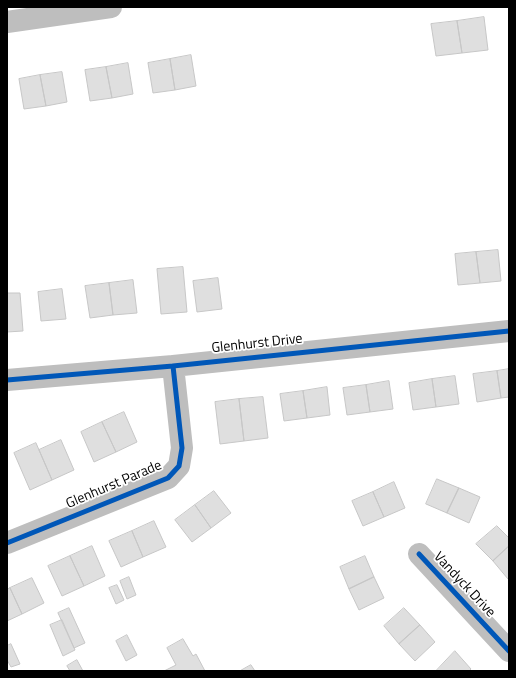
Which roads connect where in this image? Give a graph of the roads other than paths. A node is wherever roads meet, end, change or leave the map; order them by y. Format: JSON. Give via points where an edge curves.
{"nodes":[{"id":1,"x":111,"y":7,"type":"edge"},
{"id":2,"x":7,"y":22,"type":"edge"},
{"id":3,"x":509,"y":331,"type":"edge"},
{"id":4,"x":173,"y":366,"type":"junction"},
{"id":5,"x":7,"y":380,"type":"edge"},
{"id":6,"x":7,"y":542,"type":"edge"},
{"id":7,"x":419,"y":554,"type":"dead end"},
{"id":8,"x":509,"y":650,"type":"edge"}],
"edges":[{"from":1,"to":2,"type":"street"},
{"from":3,"to":4,"type":"street","name":"Glenhurst Drive"},
{"from":4,"to":5,"type":"street","name":"Glenhurst Drive"},
{"from":4,"to":6,"type":"street","name":"Glenhurst Parade","via":[[182,448],[179,466],[168,478]]},
{"from":7,"to":8,"type":"street","name":"Vandyck Drive"}]}
